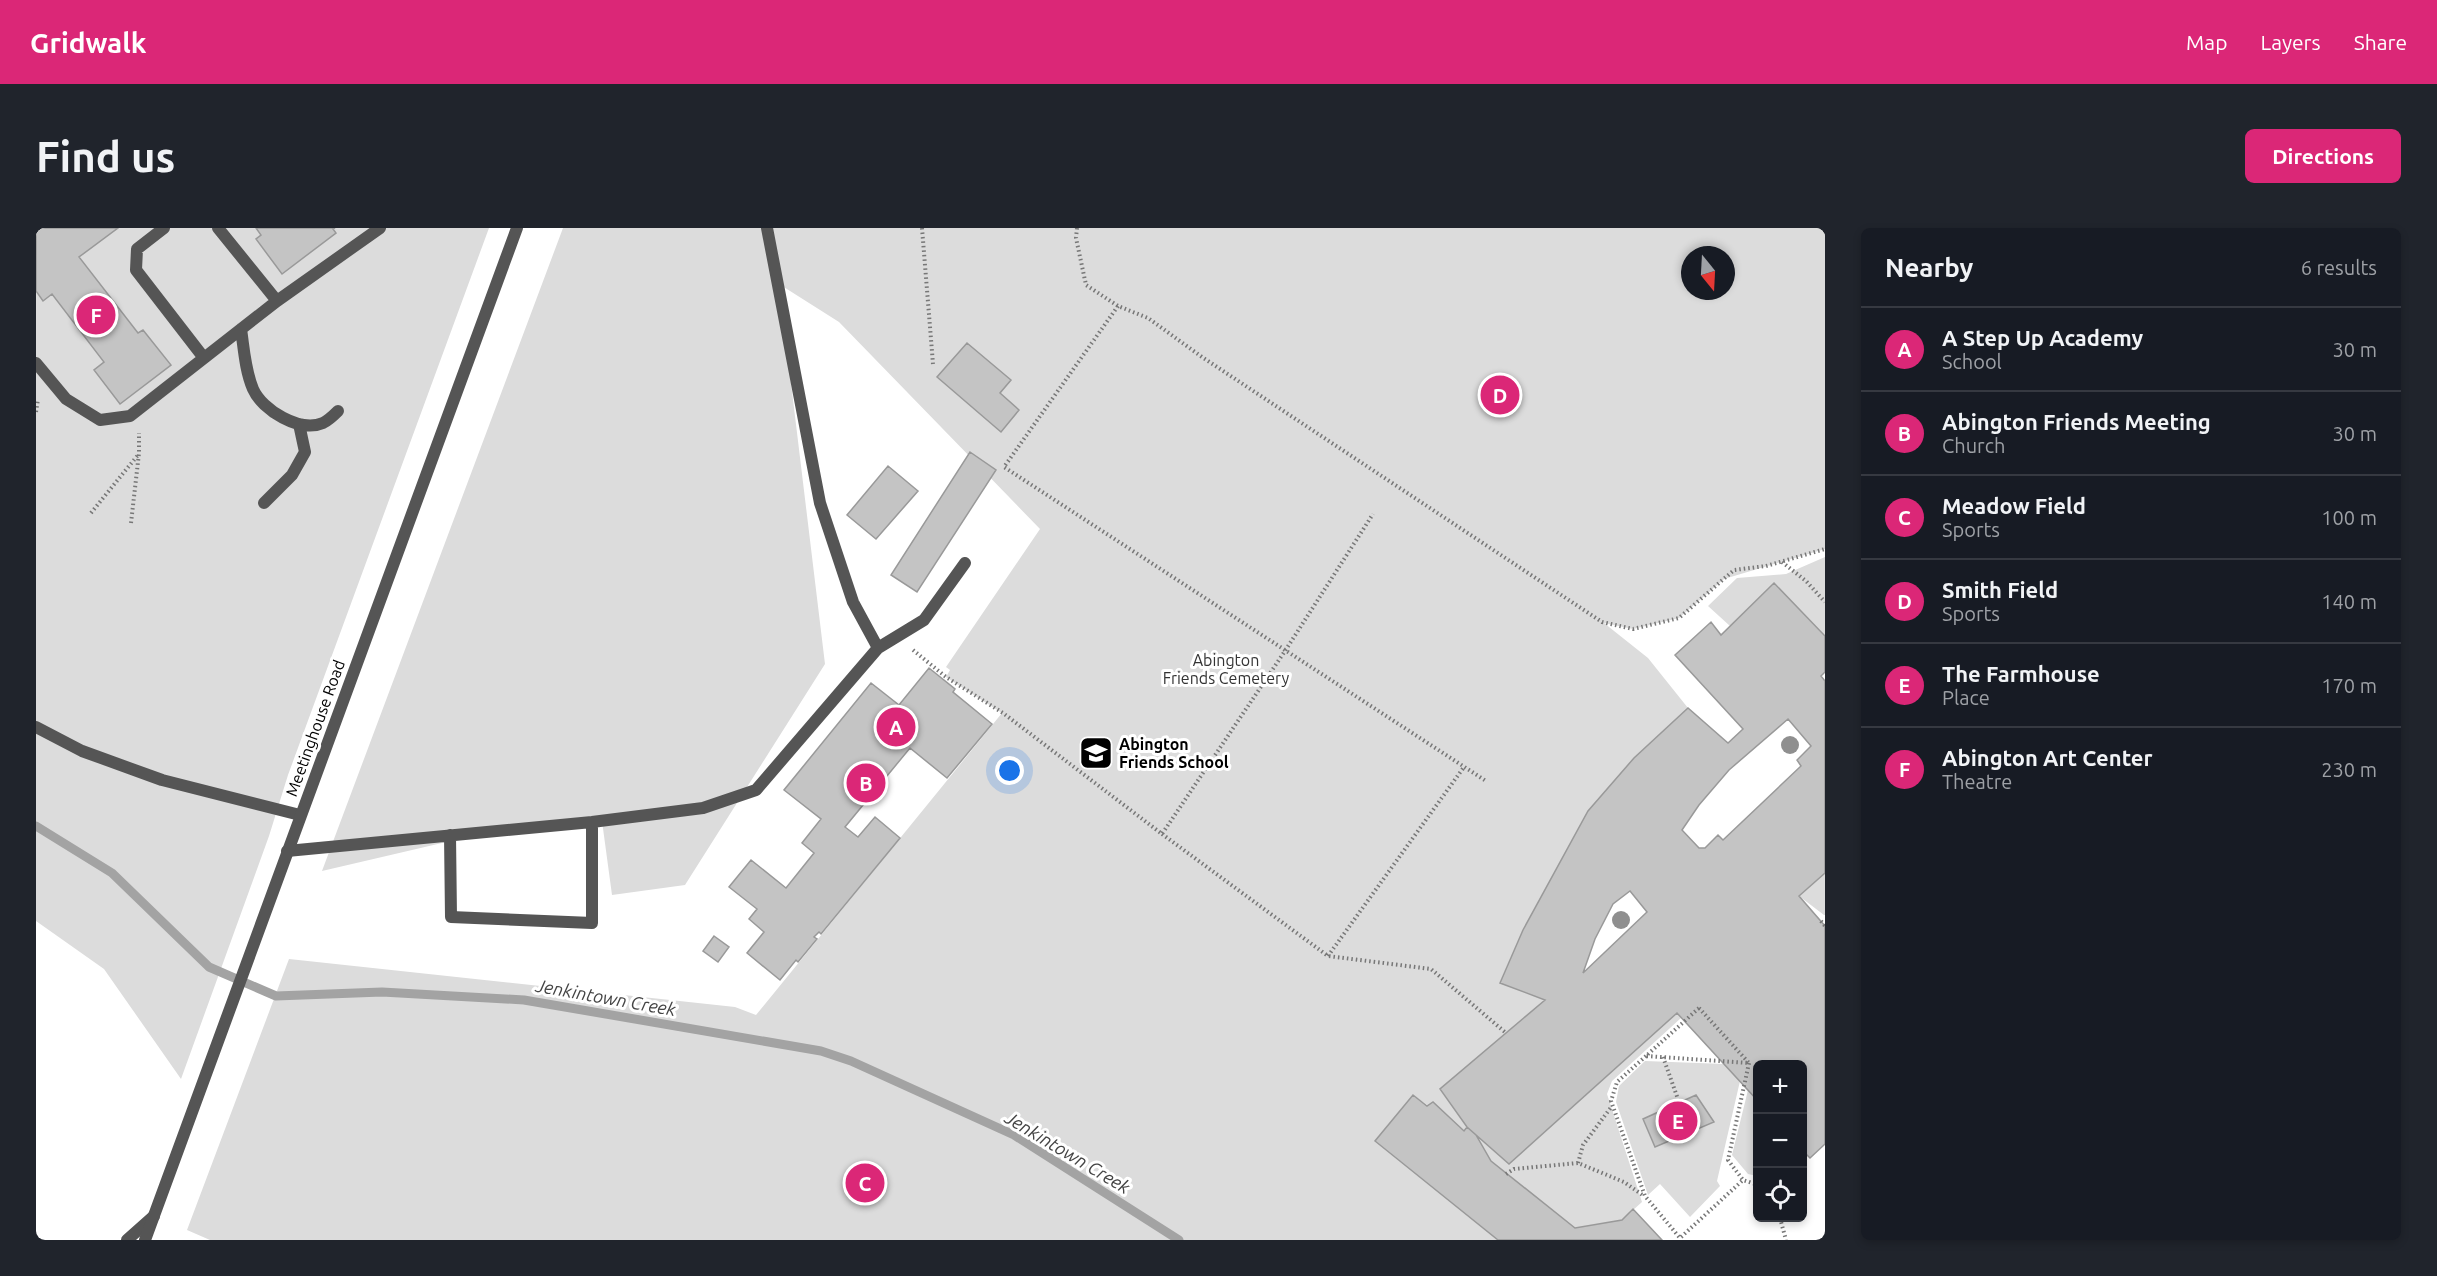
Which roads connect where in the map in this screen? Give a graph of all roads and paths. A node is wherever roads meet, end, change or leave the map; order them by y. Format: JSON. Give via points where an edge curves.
{"nodes":[{"id":1,"x":164,"y":228,"type":"edge"},
{"id":2,"x":218,"y":228,"type":"edge"},
{"id":3,"x":380,"y":228,"type":"edge"},
{"id":4,"x":517,"y":228,"type":"edge"},
{"id":5,"x":767,"y":228,"type":"edge"},
{"id":6,"x":922,"y":228,"type":"edge"},
{"id":7,"x":1077,"y":228,"type":"edge"},
{"id":8,"x":277,"y":301,"type":"junction"},
{"id":9,"x":1118,"y":306,"type":"junction"},
{"id":10,"x":241,"y":329,"type":"junction"},
{"id":11,"x":204,"y":358,"type":"junction"},
{"id":12,"x":36,"y":363,"type":"edge"},
{"id":13,"x":933,"y":364,"type":"dead end"},
{"id":14,"x":139,"y":409,"type":"junction"},
{"id":15,"x":338,"y":411,"type":"dead end"},
{"id":16,"x":299,"y":424,"type":"junction"},
{"id":17,"x":139,"y":453,"type":"junction"},
{"id":18,"x":264,"y":503,"type":"dead end"},
{"id":19,"x":91,"y":513,"type":"dead end"},
{"id":20,"x":1372,"y":514,"type":"dead end"},
{"id":21,"x":131,"y":523,"type":"dead end"},
{"id":22,"x":1825,"y":549,"type":"edge"},
{"id":23,"x":1781,"y":561,"type":"junction"},
{"id":24,"x":965,"y":563,"type":"dead end"},
{"id":25,"x":1825,"y":602,"type":"edge"},
{"id":26,"x":897,"y":637,"type":"junction"},
{"id":27,"x":878,"y":648,"type":"junction"},
{"id":28,"x":1285,"y":651,"type":"junction"},
{"id":29,"x":36,"y":727,"type":"edge"},
{"id":30,"x":1464,"y":767,"type":"junction"},
{"id":31,"x":1486,"y":781,"type":"dead end"},
{"id":32,"x":300,"y":815,"type":"junction"},
{"id":33,"x":592,"y":822,"type":"junction"},
{"id":34,"x":1162,"y":834,"type":"junction"},
{"id":35,"x":450,"y":835,"type":"junction"},
{"id":36,"x":287,"y":851,"type":"junction"},
{"id":37,"x":1328,"y":956,"type":"junction"},
{"id":38,"x":1506,"y":1033,"type":"dead end"},
{"id":39,"x":1646,"y":1056,"type":"junction"},
{"id":40,"x":1663,"y":1057,"type":"junction"},
{"id":41,"x":1749,"y":1063,"type":"junction"},
{"id":42,"x":1679,"y":1102,"type":"dead end"},
{"id":43,"x":1613,"y":1105,"type":"junction"},
{"id":44,"x":1578,"y":1164,"type":"junction"},
{"id":45,"x":1506,"y":1174,"type":"dead end"},
{"id":46,"x":1743,"y":1180,"type":"junction"},
{"id":47,"x":1753,"y":1183,"type":"edge"},
{"id":48,"x":1645,"y":1197,"type":"junction"},
{"id":49,"x":154,"y":1216,"type":"junction"},
{"id":50,"x":1781,"y":1222,"type":"edge"},
{"id":51,"x":127,"y":1240,"type":"edge"},
{"id":52,"x":145,"y":1240,"type":"edge"},
{"id":53,"x":1786,"y":1240,"type":"edge"}],
"edges":[{"from":1,"to":11,"type":"street","via":[[137,249],[136,270]]},
{"from":2,"to":8,"type":"street"},
{"from":3,"to":8,"type":"street"},
{"from":4,"to":32,"type":"street","name":"Meetinghouse Road"},
{"from":5,"to":27,"type":"street","via":[[820,503],[853,602]]},
{"from":6,"to":13,"type":"path"},
{"from":7,"to":9,"type":"path","via":[[1086,285]]},
{"from":8,"to":10,"type":"street"},
{"from":9,"to":23,"type":"path","via":[[1148,318],[1602,622],[1633,629],[1679,618],[1734,570]]},
{"from":9,"to":28,"type":"path","via":[[1004,467]]},
{"from":10,"to":11,"type":"street"},
{"from":10,"to":16,"type":"street","via":[[254,392],[276,416]]},
{"from":11,"to":14,"type":"street"},
{"from":12,"to":14,"type":"street","via":[[66,399],[100,420],[130,416]]},
{"from":14,"to":17,"type":"path"},
{"from":15,"to":16,"type":"street","via":[[323,423]]},
{"from":16,"to":18,"type":"street","via":[[305,452],[292,475]]},
{"from":17,"to":19,"type":"path"},
{"from":17,"to":21,"type":"path"},
{"from":20,"to":28,"type":"path"},
{"from":22,"to":23,"type":"path"},
{"from":23,"to":25,"type":"path"},
{"from":24,"to":26,"type":"street","via":[[924,620]]},
{"from":26,"to":27,"type":"street"},
{"from":26,"to":34,"type":"path"},
{"from":27,"to":33,"type":"street","via":[[756,790],[703,808]]},
{"from":28,"to":30,"type":"path"},
{"from":28,"to":34,"type":"path"},
{"from":29,"to":32,"type":"street","via":[[82,751],[162,780]]},
{"from":30,"to":31,"type":"path"},
{"from":30,"to":37,"type":"path"},
{"from":32,"to":36,"type":"street","name":"Meetinghouse Road"},
{"from":33,"to":35,"type":"street"},
{"from":33,"to":35,"type":"street","via":[[592,923],[451,917]]},
{"from":34,"to":37,"type":"path"},
{"from":35,"to":36,"type":"street"},
{"from":36,"to":49,"type":"street","name":"Meetinghouse Road"},
{"from":37,"to":38,"type":"path","via":[[1431,969]]},
{"from":39,"to":40,"type":"path"},
{"from":39,"to":41,"type":"path","via":[[1699,1008]]},
{"from":39,"to":43,"type":"path","via":[[1617,1082]]},
{"from":40,"to":41,"type":"path"},
{"from":40,"to":42,"type":"path"},
{"from":41,"to":46,"type":"path","via":[[1728,1160]]},
{"from":43,"to":44,"type":"path","via":[[1583,1144]]},
{"from":43,"to":48,"type":"path"},
{"from":44,"to":45,"type":"path","via":[[1514,1169]]},
{"from":44,"to":48,"type":"path","via":[[1624,1182]]},
{"from":46,"to":47,"type":"path"},
{"from":46,"to":48,"type":"path","via":[[1680,1238]]},
{"from":49,"to":51,"type":"street"},
{"from":49,"to":52,"type":"street","name":"Meetinghouse Road"},
{"from":50,"to":53,"type":"path"}]}
